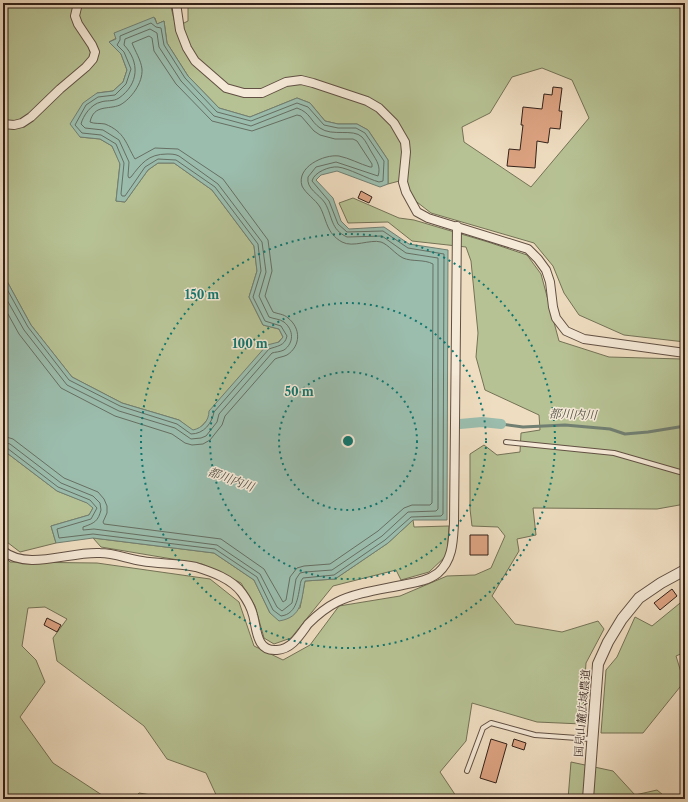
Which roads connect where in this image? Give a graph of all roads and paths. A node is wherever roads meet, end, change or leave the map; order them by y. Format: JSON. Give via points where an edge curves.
{"nodes":[{"id":1,"x":78,"y":3,"type":"edge"},
{"id":2,"x":176,"y":3,"type":"edge"},
{"id":3,"x":3,"y":124,"type":"edge"},
{"id":4,"x":457,"y":226,"type":"junction"},
{"id":5,"x":685,"y":353,"type":"edge"},
{"id":6,"x":506,"y":442,"type":"dead end"},
{"id":7,"x":685,"y":472,"type":"edge"},
{"id":8,"x":3,"y":551,"type":"edge"},
{"id":9,"x":685,"y":570,"type":"edge"},
{"id":10,"x":592,"y":739,"type":"junction"},
{"id":11,"x":467,"y":771,"type":"dead end"},
{"id":12,"x":588,"y":799,"type":"edge"}],
"edges":[{"from":1,"to":3,"type":"street","via":[[75,16],[95,52],[93,59],[22,123]]},
{"from":2,"to":4,"type":"street","via":[[180,30],[187,48],[195,61],[226,88],[244,93],[262,93],[286,82],[301,80],[367,100],[379,108],[394,123],[405,142],[403,182],[417,212],[428,218]]},
{"from":4,"to":5,"type":"street","via":[[528,249],[538,258],[550,282],[556,318],[566,330],[584,339]]},
{"from":4,"to":8,"type":"street","via":[[454,529],[448,561],[438,572],[425,580],[336,602],[309,623],[294,642],[276,651],[267,649],[260,642],[254,616],[241,592],[214,573],[194,567],[101,553],[84,552],[28,560],[14,558]]},
{"from":6,"to":7,"type":"lane","via":[[614,453]]},
{"from":9,"to":10,"type":"street","name":"国見山麓広域農道","via":[[639,598],[608,642],[598,664]]},
{"from":10,"to":11,"type":"lane","via":[[534,735],[491,723],[483,728]]},
{"from":10,"to":12,"type":"street","name":"国見山麓広域農道"}]}
